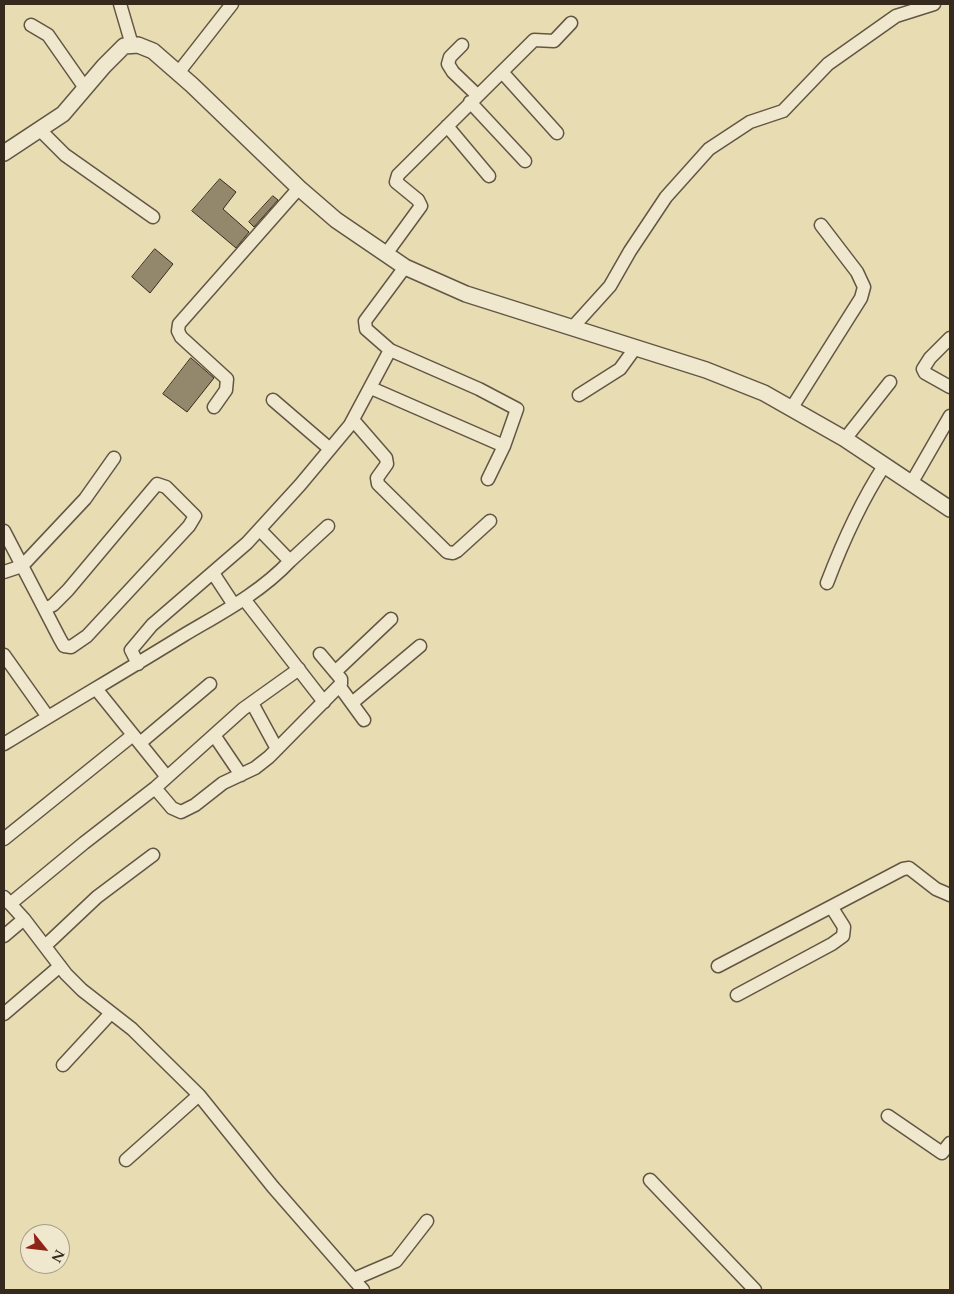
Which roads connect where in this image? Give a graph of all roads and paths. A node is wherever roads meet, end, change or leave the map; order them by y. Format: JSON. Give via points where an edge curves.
{"nodes":[{"id":1,"x":120,"y":4,"type":"edge"},
{"id":2,"x":232,"y":4,"type":"edge"},
{"id":3,"x":934,"y":4,"type":"edge"},
{"id":4,"x":571,"y":23,"type":"dead end"},
{"id":5,"x":31,"y":25,"type":"dead end"},
{"id":6,"x":132,"y":45,"type":"junction"},
{"id":7,"x":462,"y":45,"type":"dead end"},
{"id":8,"x":502,"y":72,"type":"junction"},
{"id":9,"x":178,"y":73,"type":"junction"},
{"id":10,"x":85,"y":88,"type":"junction"},
{"id":11,"x":473,"y":99,"type":"junction"},
{"id":12,"x":448,"y":126,"type":"junction"},
{"id":13,"x":39,"y":129,"type":"junction"},
{"id":14,"x":557,"y":133,"type":"dead end"},
{"id":15,"x":4,"y":153,"type":"edge"},
{"id":16,"x":526,"y":161,"type":"dead end"},
{"id":17,"x":488,"y":176,"type":"dead end"},
{"id":18,"x":299,"y":188,"type":"junction"},
{"id":19,"x":153,"y":217,"type":"dead end"},
{"id":20,"x":821,"y":225,"type":"dead end"},
{"id":21,"x":386,"y":254,"type":"junction"},
{"id":22,"x":405,"y":267,"type":"junction"},
{"id":23,"x":572,"y":328,"type":"junction"},
{"id":24,"x":950,"y":338,"type":"edge"},
{"id":25,"x":636,"y":347,"type":"junction"},
{"id":26,"x":390,"y":350,"type":"junction"},
{"id":27,"x":890,"y":382,"type":"dead end"},
{"id":28,"x":371,"y":388,"type":"junction"},
{"id":29,"x":950,"y":388,"type":"edge"},
{"id":30,"x":579,"y":395,"type":"dead end"},
{"id":31,"x":273,"y":400,"type":"dead end"},
{"id":32,"x":214,"y":407,"type":"dead end"},
{"id":33,"x":791,"y":409,"type":"junction"},
{"id":34,"x":950,"y":416,"type":"edge"},
{"id":35,"x":353,"y":420,"type":"junction"},
{"id":36,"x":845,"y":439,"type":"junction"},
{"id":37,"x":504,"y":446,"type":"junction"},
{"id":38,"x":330,"y":449,"type":"junction"},
{"id":39,"x":114,"y":458,"type":"dead end"},
{"id":40,"x":884,"y":466,"type":"junction"},
{"id":41,"x":488,"y":478,"type":"dead end"},
{"id":42,"x":912,"y":482,"type":"junction"},
{"id":43,"x":950,"y":509,"type":"edge"},
{"id":44,"x":490,"y":521,"type":"dead end"},
{"id":45,"x":328,"y":526,"type":"dead end"},
{"id":46,"x":260,"y":530,"type":"junction"},
{"id":47,"x":4,"y":531,"type":"edge"},
{"id":48,"x":290,"y":561,"type":"junction"},
{"id":49,"x":22,"y":566,"type":"junction"},
{"id":50,"x":4,"y":572,"type":"edge"},
{"id":51,"x":214,"y":573,"type":"junction"},
{"id":52,"x":827,"y":583,"type":"dead end"},
{"id":53,"x":239,"y":602,"type":"junction"},
{"id":54,"x":44,"y":610,"type":"junction"},
{"id":55,"x":391,"y":619,"type":"dead end"},
{"id":56,"x":420,"y":646,"type":"dead end"},
{"id":57,"x":320,"y":654,"type":"dead end"},
{"id":58,"x":4,"y":655,"type":"edge"},
{"id":59,"x":138,"y":664,"type":"junction"},
{"id":60,"x":298,"y":669,"type":"junction"},
{"id":61,"x":335,"y":672,"type":"junction"},
{"id":62,"x":210,"y":684,"type":"dead end"},
{"id":63,"x":340,"y":687,"type":"junction"},
{"id":64,"x":97,"y":690,"type":"junction"},
{"id":65,"x":324,"y":702,"type":"junction"},
{"id":66,"x":252,"y":703,"type":"junction"},
{"id":67,"x":352,"y":703,"type":"junction"},
{"id":68,"x":48,"y":717,"type":"junction"},
{"id":69,"x":364,"y":720,"type":"dead end"},
{"id":70,"x":214,"y":735,"type":"junction"},
{"id":71,"x":137,"y":739,"type":"junction"},
{"id":72,"x":4,"y":744,"type":"edge"},
{"id":73,"x":276,"y":749,"type":"junction"},
{"id":74,"x":241,"y":775,"type":"junction"},
{"id":75,"x":168,"y":777,"type":"junction"},
{"id":76,"x":155,"y":788,"type":"junction"},
{"id":77,"x":4,"y":839,"type":"edge"},
{"id":78,"x":152,"y":855,"type":"dead end"},
{"id":79,"x":950,"y":894,"type":"edge"},
{"id":80,"x":7,"y":900,"type":"edge"},
{"id":81,"x":832,"y":908,"type":"junction"},
{"id":82,"x":24,"y":919,"type":"junction"},
{"id":83,"x":4,"y":936,"type":"edge"},
{"id":84,"x":45,"y":946,"type":"junction"},
{"id":85,"x":60,"y":966,"type":"junction"},
{"id":86,"x":718,"y":966,"type":"dead end"},
{"id":87,"x":737,"y":995,"type":"dead end"},
{"id":88,"x":111,"y":1012,"type":"junction"},
{"id":89,"x":4,"y":1014,"type":"edge"},
{"id":90,"x":63,"y":1065,"type":"dead end"},
{"id":91,"x":199,"y":1095,"type":"junction"},
{"id":92,"x":888,"y":1116,"type":"dead end"},
{"id":93,"x":947,"y":1152,"type":"edge"},
{"id":94,"x":126,"y":1160,"type":"dead end"},
{"id":95,"x":650,"y":1180,"type":"dead end"},
{"id":96,"x":427,"y":1221,"type":"dead end"},
{"id":97,"x":354,"y":1279,"type":"junction"},
{"id":98,"x":363,"y":1290,"type":"edge"},
{"id":99,"x":755,"y":1290,"type":"edge"}],
"edges":[{"from":1,"to":6,"type":"street"},
{"from":2,"to":9,"type":"street"},
{"from":3,"to":23,"type":"street","via":[[896,16],[828,64],[784,111],[750,122],[709,149],[666,197],[610,286]]},
{"from":4,"to":8,"type":"street","via":[[554,42],[534,40]]},
{"from":5,"to":10,"type":"street","via":[[48,35]]},
{"from":6,"to":9,"type":"street","via":[[153,51]]},
{"from":6,"to":10,"type":"street","via":[[124,46]]},
{"from":7,"to":11,"type":"street","via":[[448,64]]},
{"from":8,"to":11,"type":"street"},
{"from":8,"to":14,"type":"street"},
{"from":9,"to":18,"type":"street"},
{"from":10,"to":13,"type":"street","via":[[63,114]]},
{"from":11,"to":12,"type":"street"},
{"from":11,"to":16,"type":"street"},
{"from":12,"to":17,"type":"street"},
{"from":12,"to":21,"type":"street","via":[[398,175],[396,182],[422,206]]},
{"from":13,"to":15,"type":"street"},
{"from":13,"to":19,"type":"street","via":[[65,155]]},
{"from":18,"to":21,"type":"street","via":[[336,220]]},
{"from":18,"to":32,"type":"street","via":[[179,324],[181,337],[227,379],[226,390]]},
{"from":20,"to":33,"type":"street","via":[[857,272],[864,287],[861,298]]},
{"from":21,"to":22,"type":"street"},
{"from":22,"to":23,"type":"street","via":[[466,294]]},
{"from":22,"to":26,"type":"street","via":[[364,324]]},
{"from":23,"to":25,"type":"street"},
{"from":24,"to":29,"type":"street","via":[[923,369]]},
{"from":25,"to":30,"type":"street","via":[[620,369]]},
{"from":25,"to":33,"type":"street","via":[[714,373],[764,393]]},
{"from":26,"to":28,"type":"street"},
{"from":26,"to":37,"type":"street","via":[[515,407],[518,413]]},
{"from":27,"to":36,"type":"street"},
{"from":28,"to":35,"type":"street"},
{"from":28,"to":37,"type":"street"},
{"from":31,"to":38,"type":"street"},
{"from":33,"to":36,"type":"street"},
{"from":34,"to":42,"type":"street"},
{"from":35,"to":38,"type":"street"},
{"from":35,"to":44,"type":"street","via":[[386,458],[387,464],[377,478],[378,484],[448,552],[457,551]]},
{"from":36,"to":40,"type":"street"},
{"from":37,"to":41,"type":"street"},
{"from":38,"to":46,"type":"street"},
{"from":39,"to":49,"type":"street","via":[[85,499]]},
{"from":40,"to":42,"type":"street"},
{"from":40,"to":52,"type":"street","via":[[843,539]]},
{"from":42,"to":43,"type":"street"},
{"from":45,"to":48,"type":"street"},
{"from":46,"to":48,"type":"street"},
{"from":46,"to":51,"type":"street"},
{"from":47,"to":49,"type":"street"},
{"from":48,"to":53,"type":"street","via":[[273,579]]},
{"from":49,"to":50,"type":"street"},
{"from":49,"to":54,"type":"street"},
{"from":51,"to":53,"type":"street"},
{"from":51,"to":59,"type":"street","via":[[152,625],[132,647]]},
{"from":53,"to":59,"type":"street"},
{"from":53,"to":60,"type":"street"},
{"from":54,"to":54,"type":"street","via":[[68,590],[157,484],[166,487],[194,513],[189,526],[77,644],[64,646]]},
{"from":55,"to":61,"type":"street"},
{"from":56,"to":67,"type":"street"},
{"from":57,"to":61,"type":"street"},
{"from":58,"to":68,"type":"street"},
{"from":59,"to":64,"type":"street"},
{"from":60,"to":65,"type":"street"},
{"from":60,"to":66,"type":"street"},
{"from":61,"to":63,"type":"street","via":[[341,679]]},
{"from":62,"to":71,"type":"street"},
{"from":63,"to":65,"type":"street"},
{"from":63,"to":67,"type":"street"},
{"from":64,"to":68,"type":"street"},
{"from":64,"to":71,"type":"street"},
{"from":65,"to":73,"type":"street"},
{"from":66,"to":70,"type":"street"},
{"from":66,"to":73,"type":"street"},
{"from":67,"to":69,"type":"street"},
{"from":68,"to":72,"type":"street"},
{"from":70,"to":74,"type":"street"},
{"from":70,"to":75,"type":"street"},
{"from":71,"to":75,"type":"street"},
{"from":71,"to":77,"type":"street"},
{"from":73,"to":74,"type":"street","via":[[255,768]]},
{"from":74,"to":76,"type":"street","via":[[222,783],[182,812],[172,808]]},
{"from":75,"to":76,"type":"street"},
{"from":76,"to":80,"type":"street"},
{"from":78,"to":84,"type":"street","via":[[97,897]]},
{"from":79,"to":81,"type":"street","via":[[936,889],[909,868],[895,872]]},
{"from":80,"to":82,"type":"street"},
{"from":81,"to":86,"type":"street"},
{"from":81,"to":87,"type":"street","via":[[844,927],[843,936]]},
{"from":82,"to":83,"type":"street"},
{"from":82,"to":84,"type":"street"},
{"from":84,"to":85,"type":"street"},
{"from":85,"to":88,"type":"street","via":[[82,990]]},
{"from":85,"to":89,"type":"street"},
{"from":88,"to":90,"type":"street"},
{"from":88,"to":91,"type":"street"},
{"from":91,"to":94,"type":"street"},
{"from":91,"to":97,"type":"street","via":[[273,1187]]},
{"from":92,"to":93,"type":"street"},
{"from":95,"to":99,"type":"street"},
{"from":96,"to":97,"type":"street","via":[[396,1261]]},
{"from":97,"to":98,"type":"street"}]}
